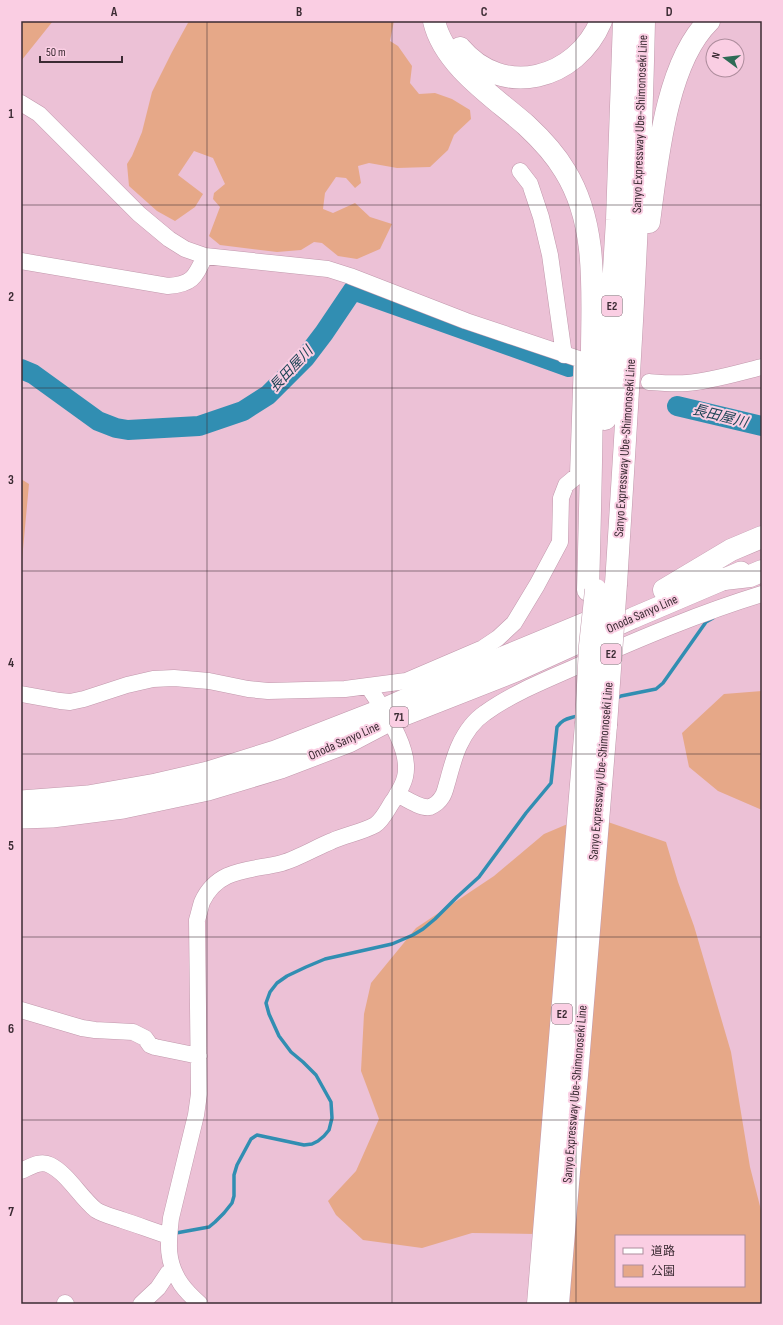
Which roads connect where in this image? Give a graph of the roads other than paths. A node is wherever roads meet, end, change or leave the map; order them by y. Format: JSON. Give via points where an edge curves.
{"nodes":[{"id":1,"x":434,"y":21,"type":"edge"},
{"id":2,"x":445,"y":21,"type":"edge"},
{"id":3,"x":601,"y":21,"type":"edge"},
{"id":4,"x":624,"y":21,"type":"edge"},
{"id":5,"x":644,"y":21,"type":"edge"},
{"id":6,"x":709,"y":21,"type":"edge"},
{"id":7,"x":21,"y":103,"type":"edge"},
{"id":8,"x":520,"y":171,"type":"dead end"},
{"id":9,"x":205,"y":256,"type":"junction"},
{"id":10,"x":21,"y":261,"type":"edge"},
{"id":11,"x":630,"y":352,"type":"junction"},
{"id":12,"x":564,"y":355,"type":"junction"},
{"id":13,"x":762,"y":367,"type":"edge"},
{"id":14,"x":650,"y":382,"type":"dead end"},
{"id":15,"x":762,"y":537,"type":"edge"},
{"id":16,"x":762,"y":548,"type":"edge"},
{"id":17,"x":762,"y":563,"type":"edge"},
{"id":18,"x":762,"y":571,"type":"edge"},
{"id":19,"x":724,"y":579,"type":"junction"},
{"id":20,"x":592,"y":590,"type":"junction"},
{"id":21,"x":664,"y":590,"type":"junction"},
{"id":22,"x":762,"y":594,"type":"edge"},
{"id":23,"x":368,"y":686,"type":"junction"},
{"id":24,"x":21,"y":694,"type":"edge"},
{"id":25,"x":386,"y":715,"type":"junction"},
{"id":26,"x":596,"y":724,"type":"junction"},
{"id":27,"x":397,"y":794,"type":"junction"},
{"id":28,"x":21,"y":802,"type":"edge"},
{"id":29,"x":21,"y":818,"type":"edge"},
{"id":30,"x":21,"y":1010,"type":"edge"},
{"id":31,"x":199,"y":1056,"type":"junction"},
{"id":32,"x":21,"y":1171,"type":"edge"},
{"id":33,"x":169,"y":1236,"type":"junction"},
{"id":34,"x":173,"y":1270,"type":"junction"},
{"id":35,"x":140,"y":1304,"type":"edge"},
{"id":36,"x":200,"y":1304,"type":"edge"},
{"id":37,"x":538,"y":1304,"type":"edge"},
{"id":38,"x":558,"y":1304,"type":"edge"}],
"edges":[{"from":1,"to":20,"type":"highway","via":[[441,41],[462,70],[527,126],[557,159],[573,185],[585,220],[591,264],[592,298]]},
{"from":2,"to":3,"type":"highway","via":[[455,42],[468,57],[494,73],[520,78],[542,76],[574,59]]},
{"from":4,"to":20,"type":"highway","name":"Sanyo Expressway Ube-Shimonoseki Line","number":"E2","via":[[617,220]]},
{"from":5,"to":11,"type":"highway","name":"Sanyo Expressway Ube-Shimonoseki Line","number":"E2"},
{"from":6,"to":11,"type":"highway","via":[[696,37],[682,63],[666,117]]},
{"from":7,"to":9,"type":"street","via":[[39,114],[139,214],[185,249]]},
{"from":8,"to":12,"type":"street","via":[[530,184],[541,218],[550,256]]},
{"from":9,"to":10,"type":"street","via":[[190,281],[177,286]]},
{"from":9,"to":12,"type":"street","via":[[328,269]]},
{"from":11,"to":26,"type":"highway","name":"Sanyo Expressway Ube-Shimonoseki Line","number":"E2","bridge":true,"via":[[616,584]]},
{"from":12,"to":23,"type":"street","via":[[582,360],[578,475],[566,485],[561,498],[560,542],[537,585],[514,622],[483,648],[406,681]]},
{"from":13,"to":14,"type":"street","via":[[697,382]]},
{"from":15,"to":21,"type":"highway","via":[[732,550]]},
{"from":16,"to":21,"type":"main road","name":"Onoda Sanyo Line","number":"71"},
{"from":17,"to":19,"type":"main road","name":"Onoda Sanyo Line","number":"71"},
{"from":18,"to":19,"type":"highway","via":[[750,576]]},
{"from":19,"to":25,"type":"main road","name":"Onoda Sanyo Line","number":"71","via":[[516,671]]},
{"from":20,"to":26,"type":"highway","name":"Sanyo Expressway Ube-Shimonoseki Line","number":"E2","bridge":true,"via":[[590,646]]},
{"from":21,"to":25,"type":"main road","name":"Onoda Sanyo Line","number":"71","via":[[476,668]]},
{"from":22,"to":27,"type":"street","via":[[726,605],[635,641],[538,683],[498,704],[477,720],[466,734],[453,761],[443,796],[438,803],[423,807]]},
{"from":23,"to":24,"type":"street","via":[[268,691],[209,681],[153,678],[70,702]]},
{"from":23,"to":25,"type":"street"},
{"from":25,"to":27,"type":"street","via":[[406,758],[406,776]]},
{"from":25,"to":28,"type":"main road","name":"Onoda Sanyo Line","number":"71","via":[[208,772],[88,796]]},
{"from":25,"to":29,"type":"main road","name":"Onoda Sanyo Line","number":"71","via":[[342,744],[281,768],[208,790],[123,808],[52,817]]},
{"from":26,"to":37,"type":"highway","name":"Sanyo Expressway Ube-Shimonoseki Line","number":"E2"},
{"from":26,"to":38,"type":"highway","name":"Sanyo Expressway Ube-Shimonoseki Line","number":"E2"},
{"from":27,"to":31,"type":"street","via":[[376,824],[283,863],[244,870],[226,876],[214,884],[202,903],[197,920]]},
{"from":30,"to":31,"type":"street","via":[[82,1028],[133,1032],[155,1047]]},
{"from":31,"to":33,"type":"street","via":[[196,1115]]},
{"from":32,"to":33,"type":"street","via":[[37,1163],[50,1165],[98,1211]]},
{"from":33,"to":34,"type":"street","via":[[168,1254]]},
{"from":34,"to":35,"type":"street"},
{"from":34,"to":36,"type":"street","via":[[181,1285]]}]}
